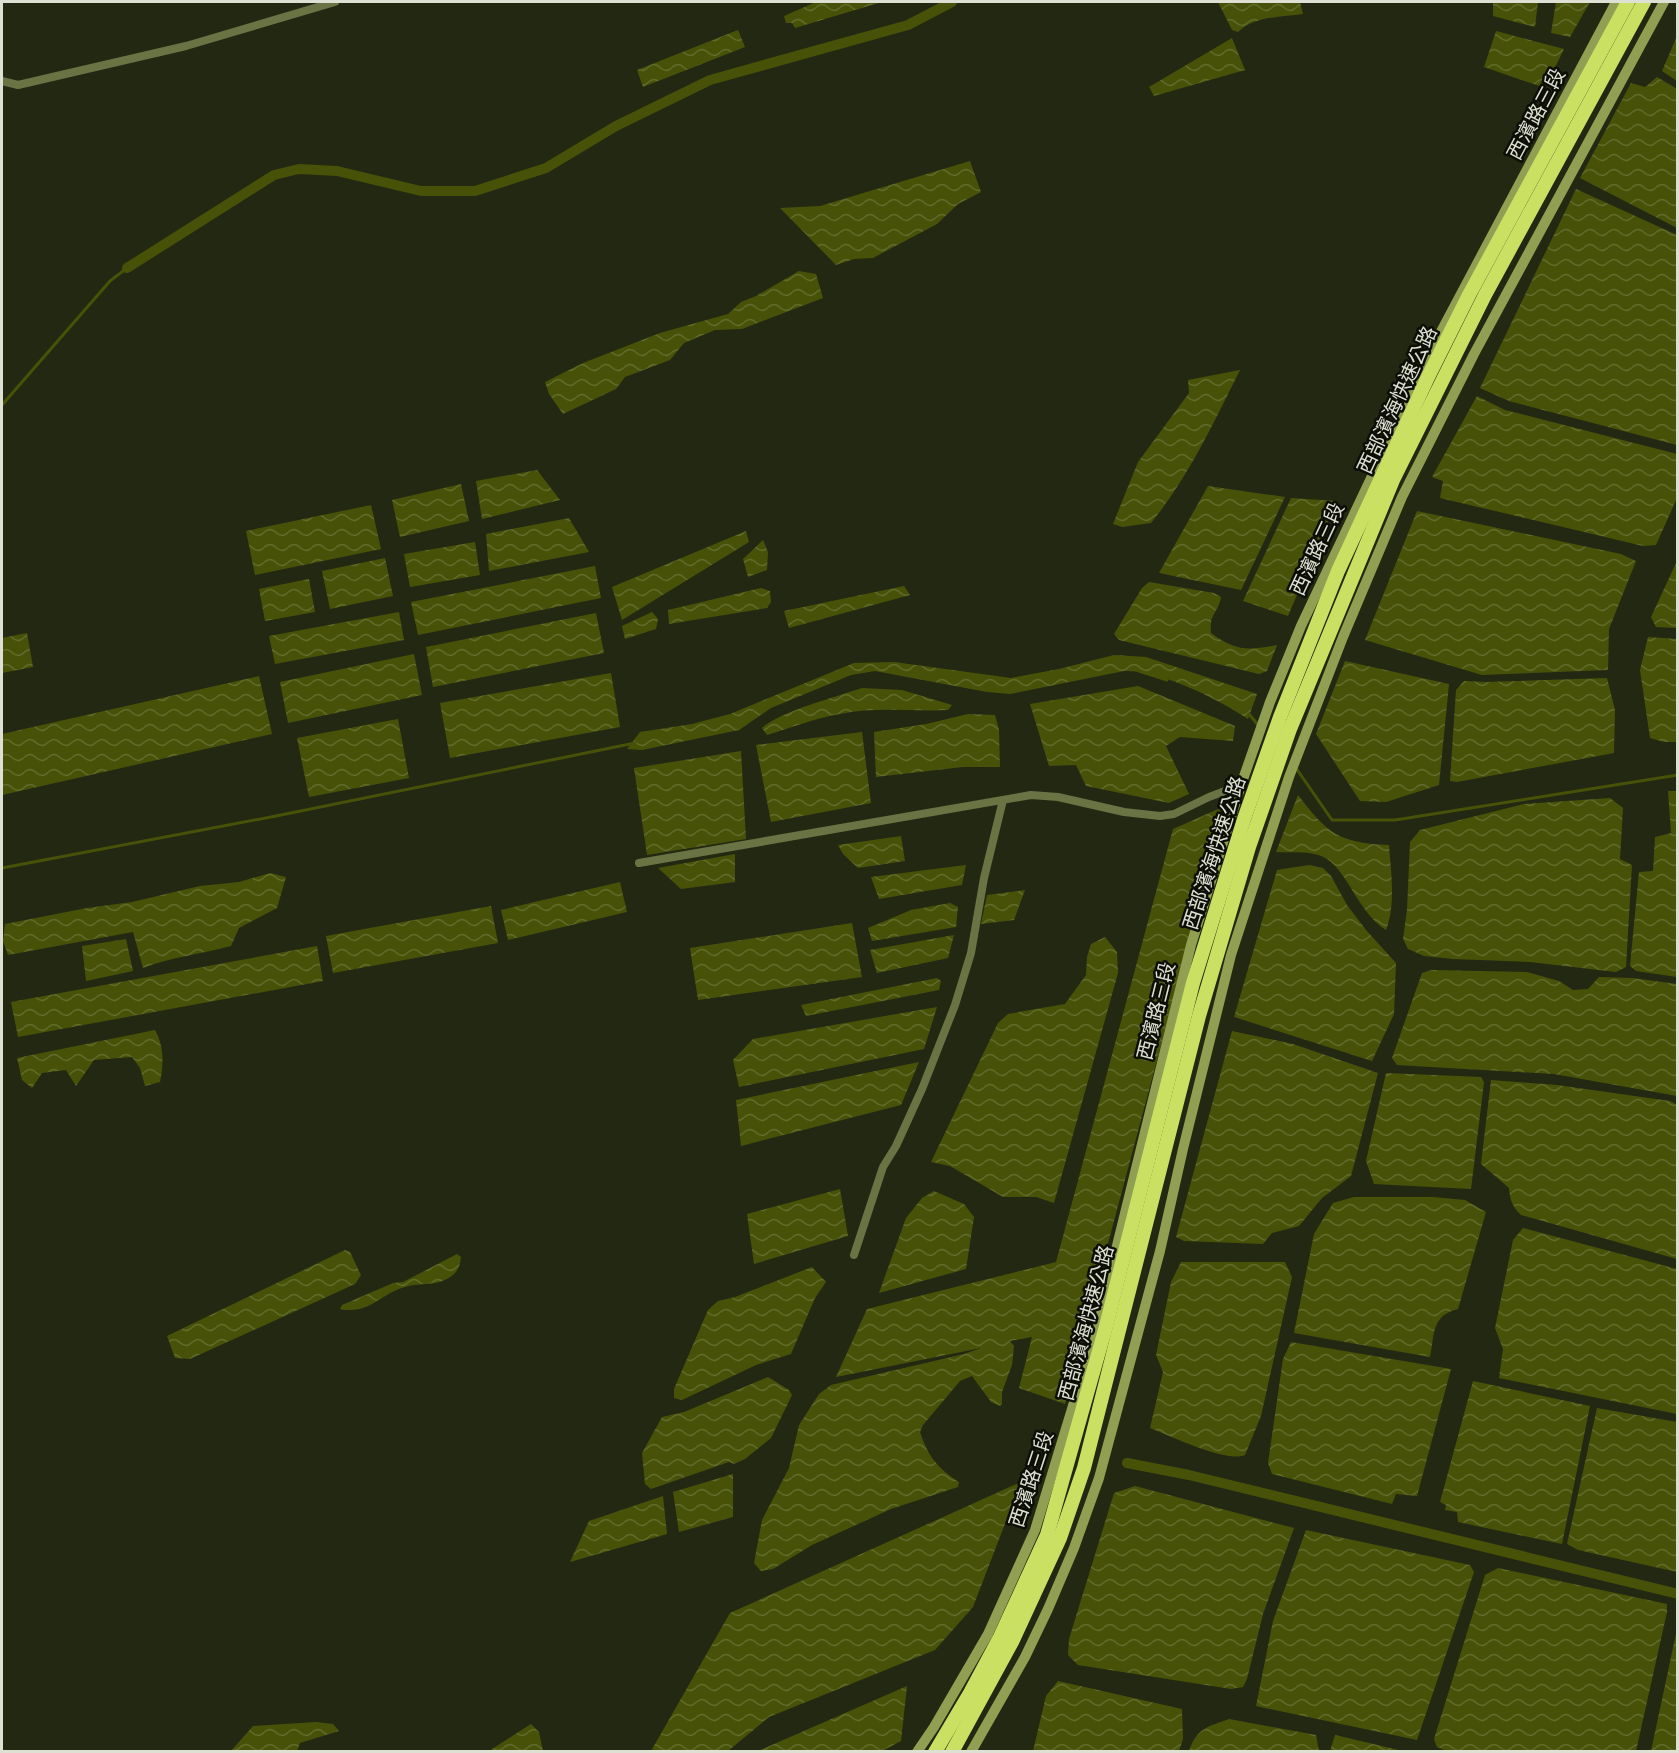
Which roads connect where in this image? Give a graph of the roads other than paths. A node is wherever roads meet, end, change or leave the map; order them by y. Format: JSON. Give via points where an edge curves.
{"nodes":[{"id":1,"x":335,"y":2,"type":"edge"},
{"id":2,"x":1616,"y":2,"type":"edge"},
{"id":3,"x":1628,"y":2,"type":"edge"},
{"id":4,"x":1644,"y":2,"type":"edge"},
{"id":5,"x":1664,"y":2,"type":"edge"},
{"id":6,"x":2,"y":81,"type":"edge"},
{"id":7,"x":1241,"y":785,"type":"junction"},
{"id":8,"x":1003,"y":800,"type":"junction"},
{"id":9,"x":639,"y":864,"type":"dead end"},
{"id":10,"x":854,"y":1255,"type":"dead end"},
{"id":11,"x":917,"y":1752,"type":"edge"},
{"id":12,"x":934,"y":1752,"type":"edge"},
{"id":13,"x":952,"y":1752,"type":"edge"},
{"id":14,"x":971,"y":1752,"type":"edge"}],
"edges":[{"from":1,"to":6,"type":"street","via":[[186,46],[18,85]]},
{"from":2,"to":7,"type":"street","name":"西濱路三段","via":[[1436,341],[1301,626]]},
{"from":3,"to":12,"type":"highway","name":"西部濱海快速公路","via":[[1428,377],[1338,571],[1280,717],[1194,983],[1106,1330],[1047,1535],[995,1646]]},
{"from":4,"to":13,"type":"highway","name":"西部濱海快速公路","via":[[1485,295],[1393,480],[1290,729],[1249,848],[1199,1016],[1084,1468],[1060,1538],[1012,1642]]},
{"from":5,"to":14,"type":"street","via":[[1474,354],[1402,497],[1359,597],[1290,777],[1231,955],[1160,1251],[1099,1478],[1048,1609]]},
{"from":7,"to":8,"type":"street","via":[[1174,814],[1160,816],[1058,797],[1031,795]]},
{"from":7,"to":11,"type":"street","name":"西濱路三段","via":[[1191,945],[1097,1327],[1035,1530],[988,1634]]},
{"from":8,"to":9,"type":"street"},
{"from":8,"to":10,"type":"street","via":[[971,953],[955,1005],[922,1089],[883,1167]]}]}
